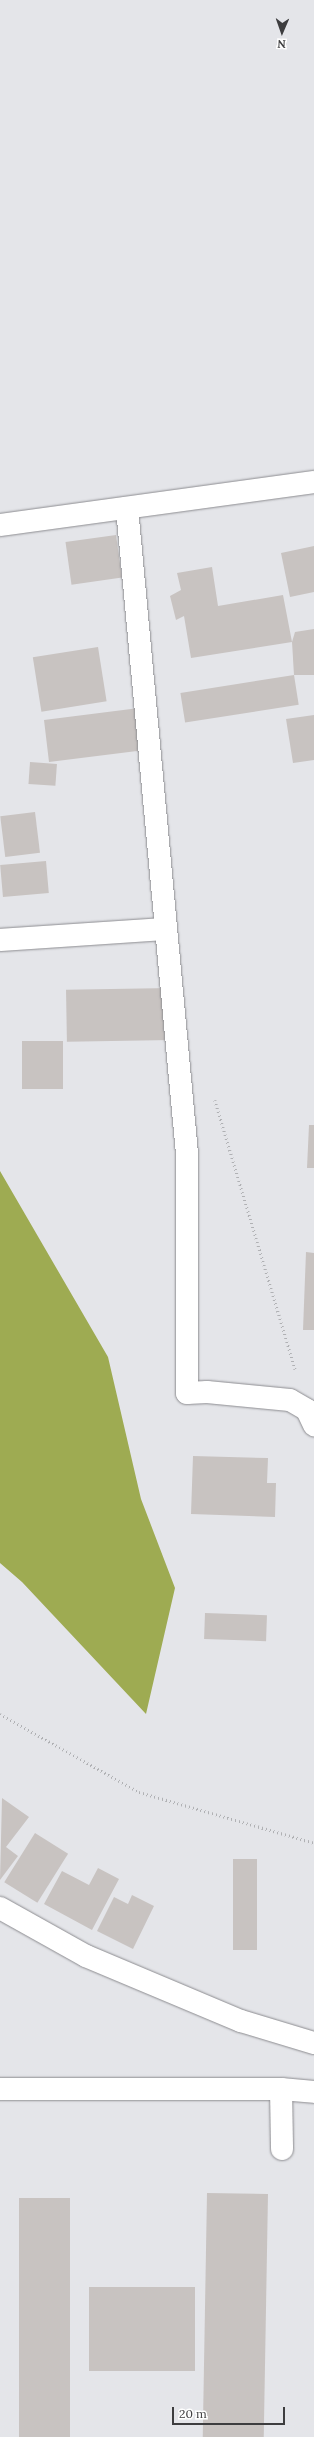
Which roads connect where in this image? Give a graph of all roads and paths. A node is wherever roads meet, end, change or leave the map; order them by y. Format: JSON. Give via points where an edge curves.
{"nodes":[{"id":1,"x":314,"y":482,"type":"edge"},
{"id":2,"x":127,"y":508,"type":"junction"},
{"id":3,"x":0,"y":525,"type":"edge"},
{"id":4,"x":165,"y":929,"type":"junction"},
{"id":5,"x":0,"y":940,"type":"edge"},
{"id":6,"x":215,"y":1097,"type":"dead end"},
{"id":7,"x":310,"y":1417,"type":"edge"},
{"id":8,"x":0,"y":1714,"type":"edge"},
{"id":9,"x":314,"y":1843,"type":"edge"},
{"id":10,"x":0,"y":1908,"type":"edge"},
{"id":11,"x":314,"y":2043,"type":"edge"},
{"id":12,"x":0,"y":2089,"type":"edge"},
{"id":13,"x":281,"y":2089,"type":"junction"},
{"id":14,"x":314,"y":2092,"type":"edge"},
{"id":15,"x":282,"y":2149,"type":"dead end"}],
"edges":[{"from":1,"to":2,"type":"street"},
{"from":2,"to":3,"type":"street"},
{"from":2,"to":4,"type":"street"},
{"from":4,"to":5,"type":"street"},
{"from":4,"to":7,"type":"street","via":[[187,1153],[187,1393],[207,1392],[290,1400]]},
{"from":6,"to":7,"type":"path"},
{"from":8,"to":9,"type":"path","via":[[139,1792]]},
{"from":10,"to":11,"type":"street","via":[[86,1956],[241,2021]]},
{"from":12,"to":13,"type":"street"},
{"from":13,"to":14,"type":"street"},
{"from":13,"to":15,"type":"street"}]}
